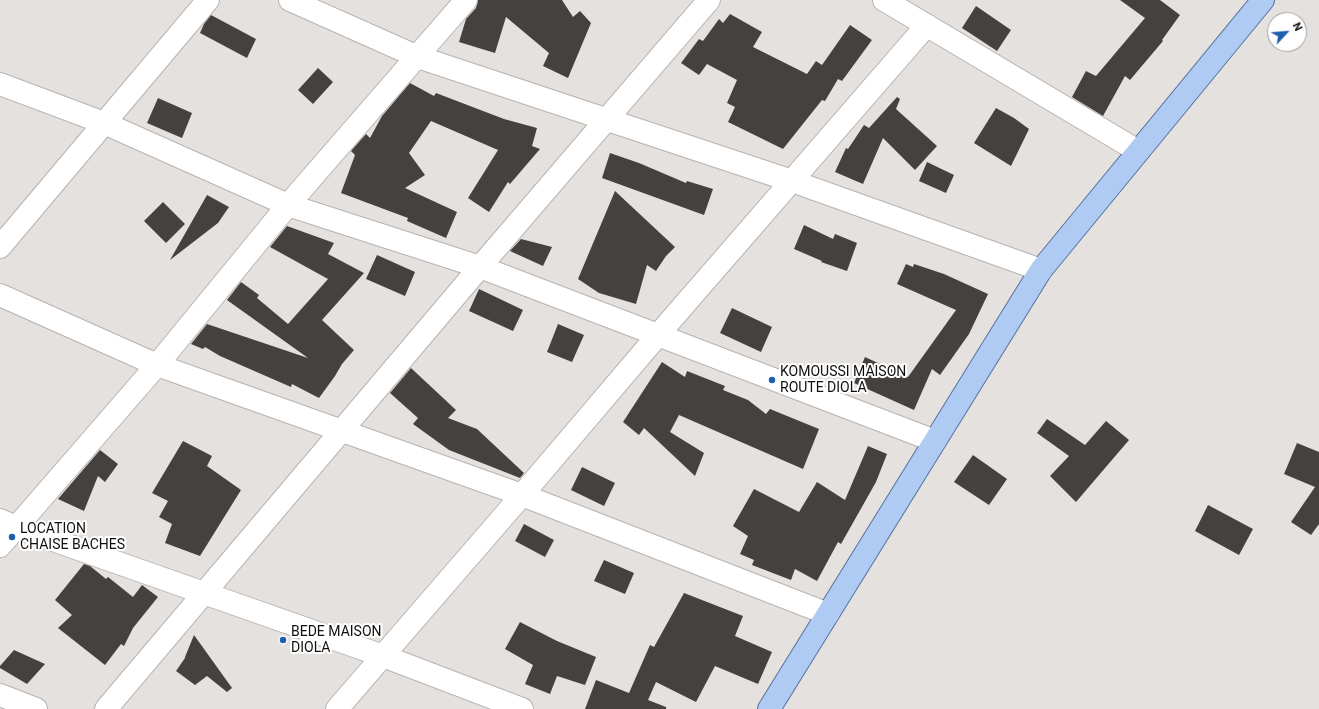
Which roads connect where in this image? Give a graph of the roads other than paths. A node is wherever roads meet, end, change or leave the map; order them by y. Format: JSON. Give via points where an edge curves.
{"nodes":[{"id":1,"x":208,"y":0,"type":"edge"},
{"id":2,"x":290,"y":0,"type":"edge"},
{"id":3,"x":466,"y":0,"type":"edge"},
{"id":4,"x":709,"y":0,"type":"edge"},
{"id":5,"x":884,"y":0,"type":"edge"},
{"id":6,"x":1262,"y":0,"type":"edge"},
{"id":7,"x":926,"y":25,"type":"junction"},
{"id":8,"x":418,"y":57,"type":"junction"},
{"id":9,"x":0,"y":84,"type":"edge"},
{"id":10,"x":608,"y":119,"type":"junction"},
{"id":11,"x":104,"y":123,"type":"junction"},
{"id":12,"x":1138,"y":151,"type":"junction"},
{"id":13,"x":792,"y":181,"type":"junction"},
{"id":14,"x":288,"y":205,"type":"junction"},
{"id":15,"x":0,"y":246,"type":"edge"},
{"id":16,"x":480,"y":267,"type":"junction"},
{"id":17,"x":1041,"y":270,"type":"junction"},
{"id":18,"x":0,"y":295,"type":"edge"},
{"id":19,"x":658,"y":335,"type":"junction"},
{"id":20,"x":157,"y":365,"type":"junction"},
{"id":21,"x":343,"y":431,"type":"junction"},
{"id":22,"x":935,"y":441,"type":"junction"},
{"id":23,"x":522,"y":495,"type":"junction"},
{"id":24,"x":8,"y":523,"type":"edge"},
{"id":25,"x":0,"y":546,"type":"edge"},
{"id":26,"x":204,"y":593,"type":"junction"},
{"id":27,"x":828,"y":614,"type":"junction"},
{"id":28,"x":383,"y":656,"type":"junction"},
{"id":29,"x":0,"y":695,"type":"edge"},
{"id":30,"x":36,"y":709,"type":"edge"},
{"id":31,"x":106,"y":709,"type":"edge"},
{"id":32,"x":337,"y":709,"type":"edge"},
{"id":33,"x":522,"y":709,"type":"edge"},
{"id":34,"x":769,"y":709,"type":"edge"}],
"edges":[{"from":1,"to":11,"type":"street"},
{"from":2,"to":8,"type":"street"},
{"from":3,"to":8,"type":"street"},
{"from":4,"to":10,"type":"street"},
{"from":5,"to":7,"type":"street"},
{"from":6,"to":12,"type":"main road"},
{"from":7,"to":12,"type":"street"},
{"from":7,"to":13,"type":"street"},
{"from":8,"to":10,"type":"street"},
{"from":8,"to":14,"type":"street"},
{"from":9,"to":11,"type":"street"},
{"from":10,"to":13,"type":"street"},
{"from":10,"to":16,"type":"street"},
{"from":11,"to":14,"type":"street"},
{"from":11,"to":15,"type":"street"},
{"from":12,"to":17,"type":"main road"},
{"from":13,"to":17,"type":"street"},
{"from":13,"to":19,"type":"street"},
{"from":14,"to":16,"type":"street"},
{"from":14,"to":20,"type":"street"},
{"from":16,"to":19,"type":"street"},
{"from":16,"to":21,"type":"street"},
{"from":17,"to":22,"type":"main road"},
{"from":18,"to":20,"type":"street"},
{"from":19,"to":22,"type":"street"},
{"from":19,"to":23,"type":"street"},
{"from":20,"to":21,"type":"street"},
{"from":20,"to":24,"type":"street"},
{"from":21,"to":23,"type":"street"},
{"from":21,"to":26,"type":"street"},
{"from":22,"to":27,"type":"main road"},
{"from":23,"to":27,"type":"street"},
{"from":23,"to":28,"type":"street"},
{"from":24,"to":25,"type":"street"},
{"from":24,"to":26,"type":"street"},
{"from":26,"to":28,"type":"street"},
{"from":26,"to":31,"type":"street"},
{"from":27,"to":34,"type":"main road"},
{"from":28,"to":32,"type":"street"},
{"from":28,"to":33,"type":"street"},
{"from":29,"to":30,"type":"street"}]}
